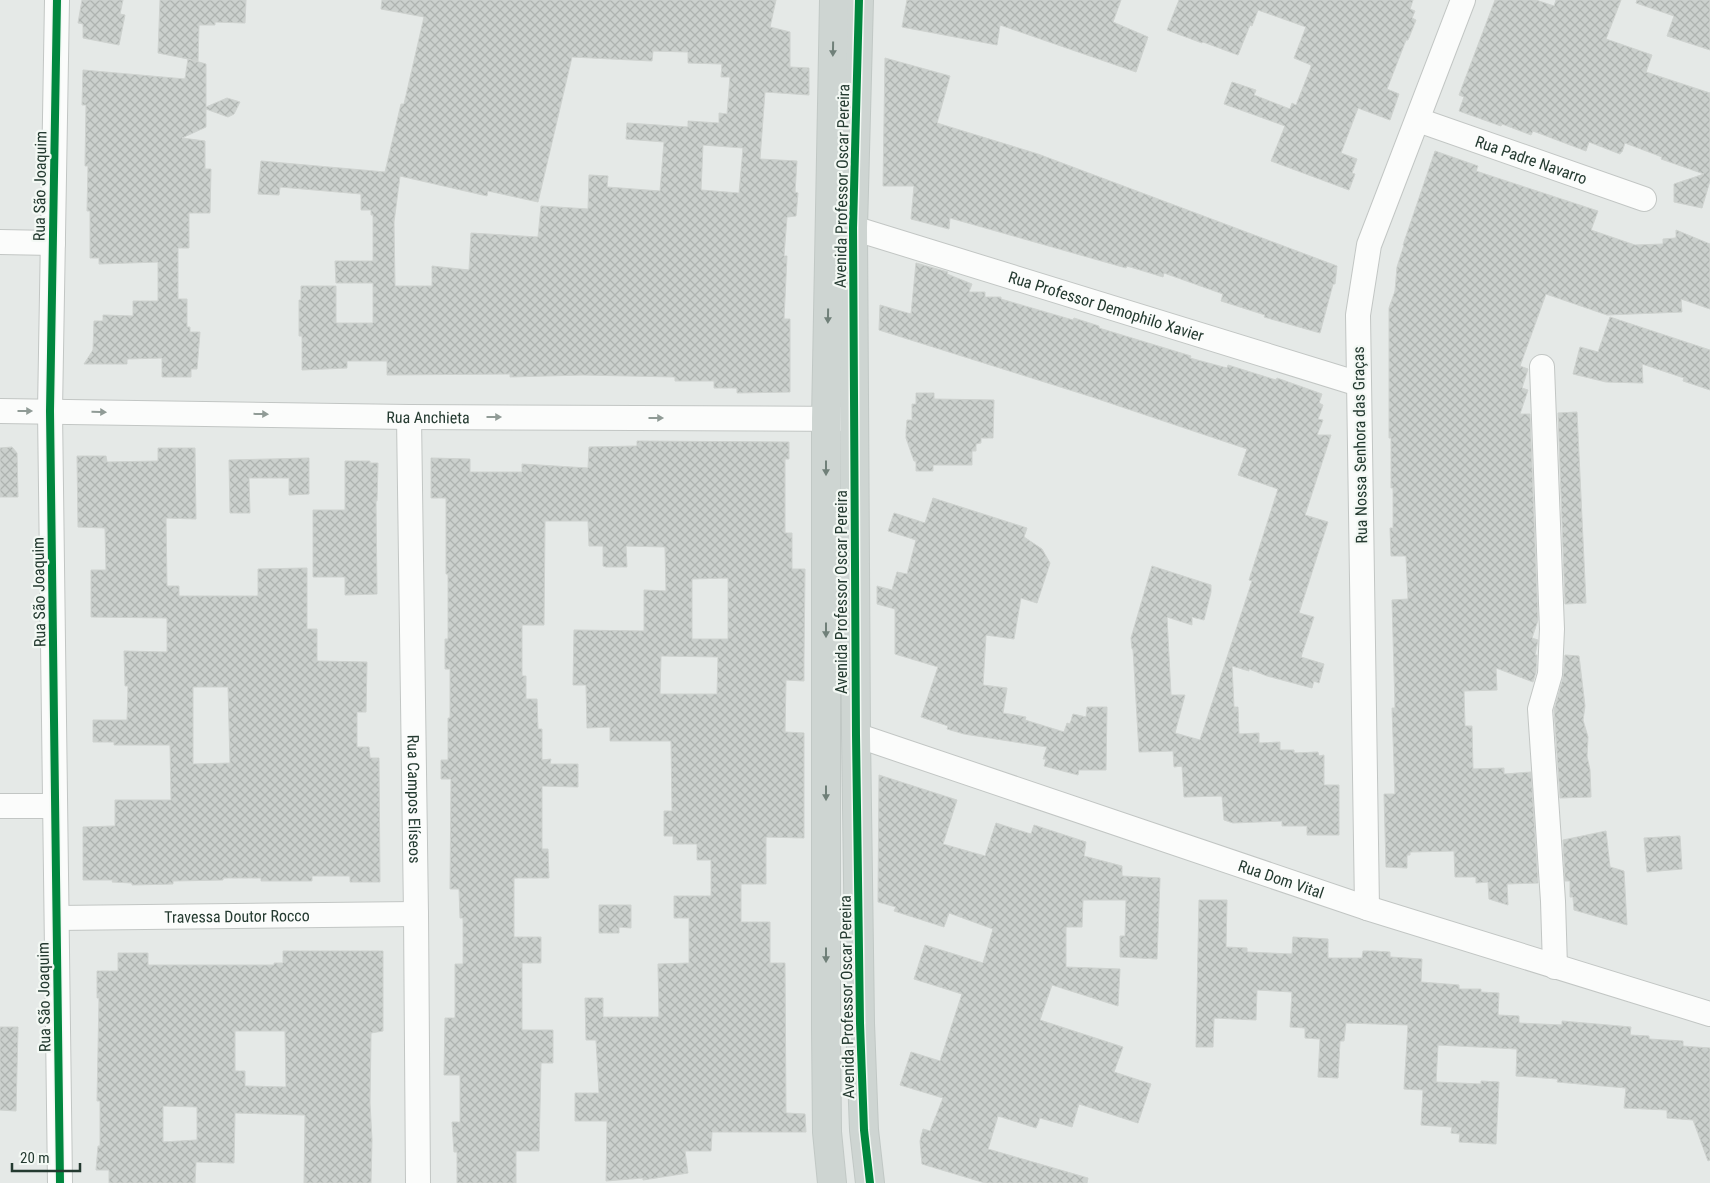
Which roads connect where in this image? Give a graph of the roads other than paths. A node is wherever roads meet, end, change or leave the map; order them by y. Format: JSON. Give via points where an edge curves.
{"nodes":[{"id":1,"x":57,"y":0,"type":"edge"},
{"id":2,"x":834,"y":0,"type":"edge"},
{"id":3,"x":859,"y":0,"type":"edge"},
{"id":4,"x":1464,"y":0,"type":"edge"},
{"id":5,"x":1418,"y":120,"type":"junction"},
{"id":6,"x":1644,"y":199,"type":"dead end"},
{"id":7,"x":853,"y":228,"type":"junction"},
{"id":8,"x":0,"y":242,"type":"edge"},
{"id":9,"x":53,"y":242,"type":"junction"},
{"id":10,"x":1542,"y":367,"type":"dead end"},
{"id":11,"x":1359,"y":384,"type":"junction"},
{"id":12,"x":0,"y":411,"type":"edge"},
{"id":13,"x":50,"y":411,"type":"junction"},
{"id":14,"x":409,"y":416,"type":"junction"},
{"id":15,"x":826,"y":419,"type":"junction"},
{"id":16,"x":854,"y":419,"type":"junction"},
{"id":17,"x":856,"y":735,"type":"junction"},
{"id":18,"x":0,"y":806,"type":"edge"},
{"id":19,"x":56,"y":806,"type":"junction"},
{"id":20,"x":1367,"y":908,"type":"junction"},
{"id":21,"x":416,"y":914,"type":"junction"},
{"id":22,"x":57,"y":918,"type":"junction"},
{"id":23,"x":1555,"y":966,"type":"junction"},
{"id":24,"x":1710,"y":1014,"type":"edge"},
{"id":25,"x":60,"y":1183,"type":"edge"},
{"id":26,"x":418,"y":1183,"type":"edge"},
{"id":27,"x":832,"y":1183,"type":"edge"},
{"id":28,"x":870,"y":1183,"type":"edge"}],
"edges":[{"from":1,"to":9,"type":"street","name":"Rua São Joaquim"},
{"from":2,"to":15,"type":"main road","name":"Avenida Professor Oscar Pereira","one_way":true},
{"from":3,"to":7,"type":"main road","name":"Avenida Professor Oscar Pereira"},
{"from":4,"to":5,"type":"street","name":"Rua Nossa Senhora das Graças"},
{"from":5,"to":6,"type":"street","name":"Rua Padre Navarro"},
{"from":5,"to":11,"type":"street","name":"Rua Nossa Senhora das Graças","via":[[1368,244],[1358,315]]},
{"from":7,"to":11,"type":"street","name":"Rua Professor Demophilo Xavier"},
{"from":7,"to":16,"type":"main road","name":"Avenida Professor Oscar Pereira"},
{"from":8,"to":9,"type":"street"},
{"from":9,"to":13,"type":"street","name":"Rua São Joaquim"},
{"from":10,"to":23,"type":"street","via":[[1552,629],[1550,674],[1540,709]]},
{"from":11,"to":20,"type":"street","name":"Rua Nossa Senhora das Graças"},
{"from":12,"to":13,"type":"street","name":"Rua Anchieta","one_way":true},
{"from":13,"to":14,"type":"street","name":"Rua Anchieta","one_way":true},
{"from":13,"to":19,"type":"street","name":"Rua São Joaquim"},
{"from":14,"to":15,"type":"street","name":"Rua Anchieta","one_way":true},
{"from":14,"to":21,"type":"street","name":"Rua Campos Elíseos"},
{"from":15,"to":16,"type":"street","name":"Rua Anchieta"},
{"from":15,"to":27,"type":"main road","name":"Avenida Professor Oscar Pereira","one_way":true,"via":[[826,1029],[827,1132]]},
{"from":16,"to":17,"type":"main road","name":"Avenida Professor Oscar Pereira"},
{"from":17,"to":20,"type":"street","name":"Rua Dom Vital"},
{"from":17,"to":28,"type":"main road","name":"Avenida Professor Oscar Pereira","via":[[860,1023],[864,1130]]},
{"from":18,"to":19,"type":"street"},
{"from":19,"to":22,"type":"street","name":"Rua São Joaquim"},
{"from":20,"to":23,"type":"street","name":"Rua Dom Vital"},
{"from":21,"to":22,"type":"street","name":"Travessa Doutor Rocco"},
{"from":21,"to":26,"type":"street","name":"Rua Campos Elíseos"},
{"from":22,"to":25,"type":"street","name":"Rua São Joaquim"},
{"from":23,"to":24,"type":"street","name":"Rua Dom Vital"}]}
